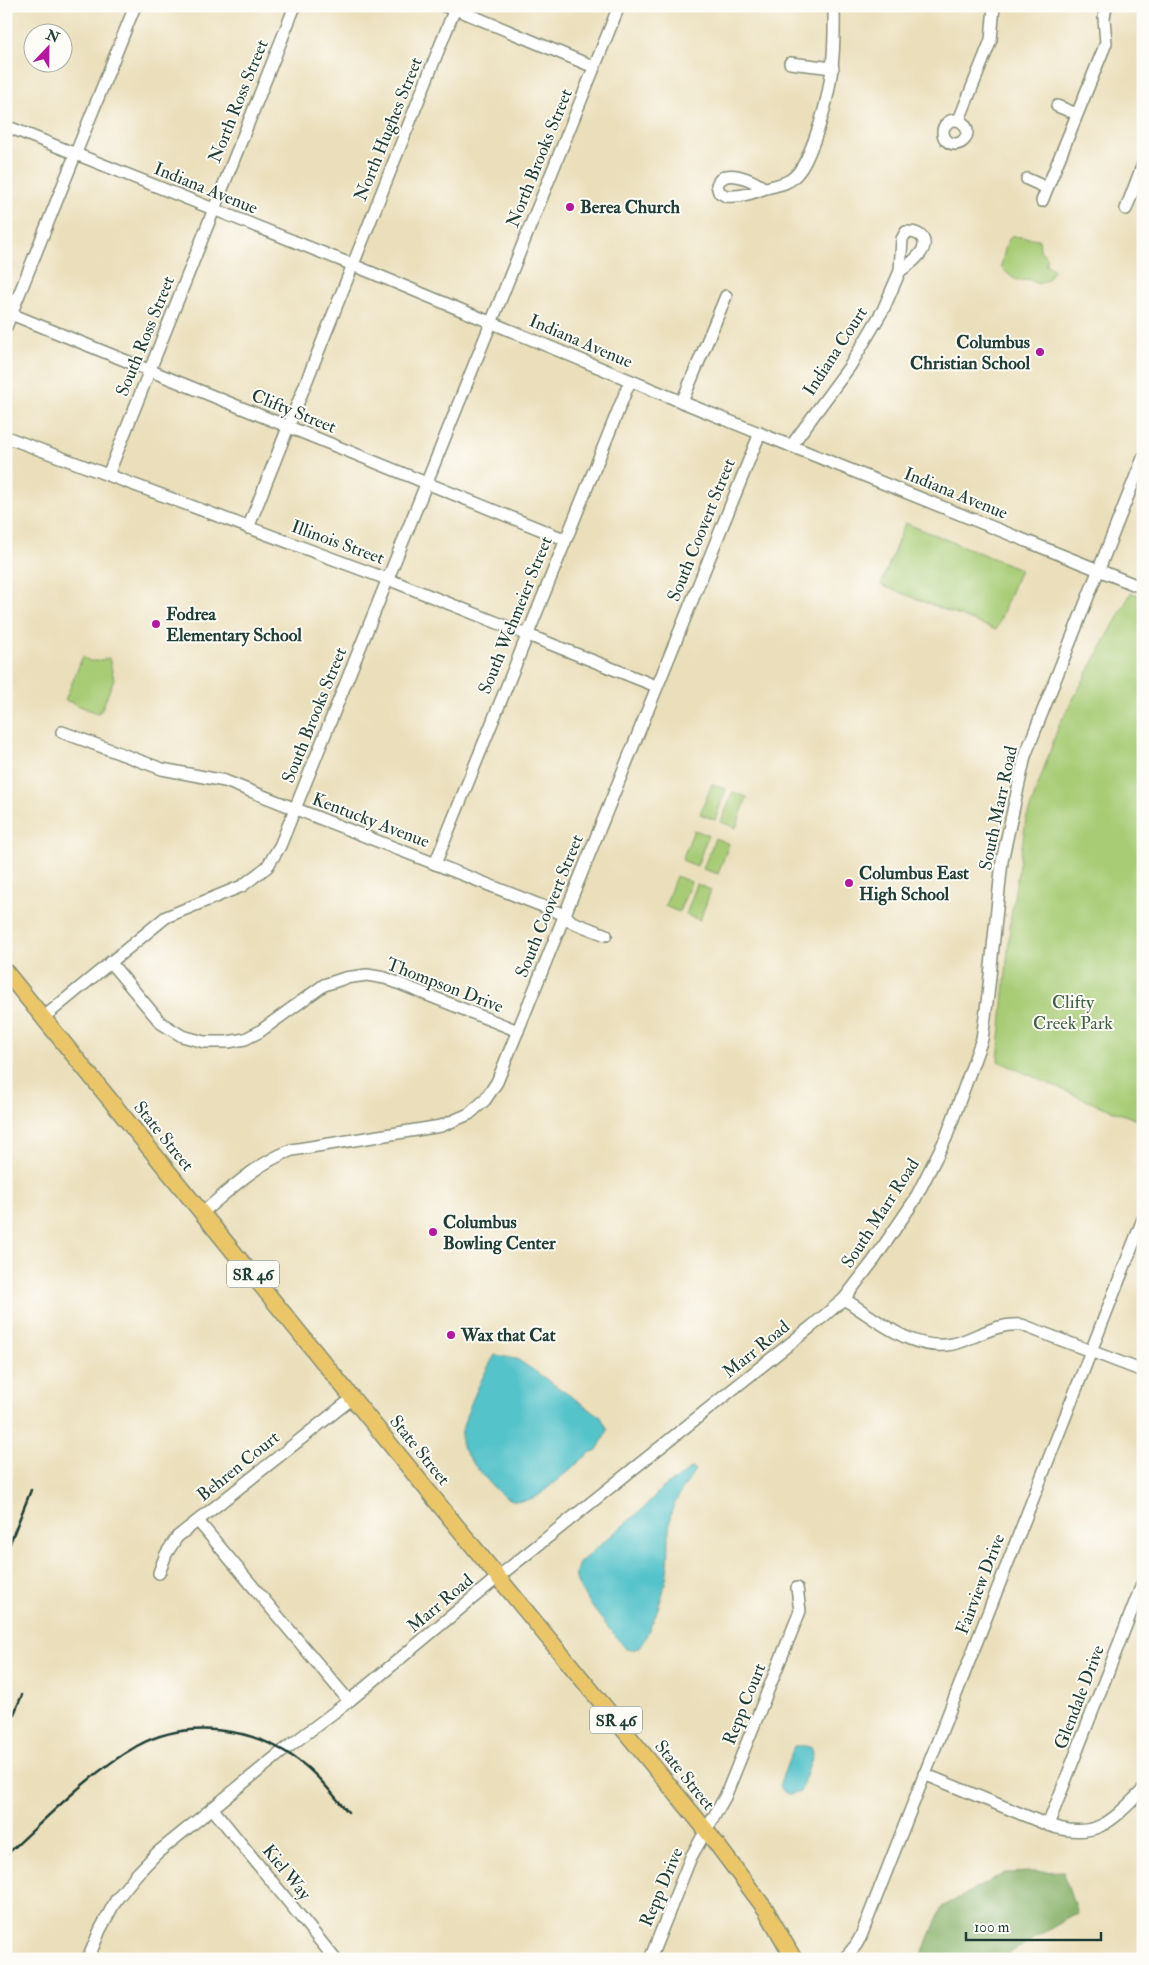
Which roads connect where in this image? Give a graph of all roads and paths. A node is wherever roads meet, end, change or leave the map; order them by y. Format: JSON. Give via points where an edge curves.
{"nodes":[{"id":1,"x":135,"y":6,"type":"edge"},
{"id":2,"x":295,"y":6,"type":"edge"},
{"id":3,"x":444,"y":6,"type":"edge"},
{"id":4,"x":618,"y":6,"type":"edge"},
{"id":5,"x":834,"y":6,"type":"edge"},
{"id":6,"x":994,"y":6,"type":"edge"},
{"id":7,"x":1106,"y":6,"type":"edge"},
{"id":8,"x":456,"y":8,"type":"edge"},
{"id":9,"x":790,"y":63,"type":"dead end"},
{"id":10,"x":594,"y":66,"type":"junction"},
{"id":11,"x":833,"y":68,"type":"junction"},
{"id":12,"x":1057,"y":106,"type":"dead end"},
{"id":13,"x":1077,"y":114,"type":"junction"},
{"id":14,"x":959,"y":120,"type":"dead end"},
{"id":15,"x":6,"y":126,"type":"edge"},
{"id":16,"x":76,"y":154,"type":"junction"},
{"id":17,"x":1143,"y":164,"type":"edge"},
{"id":18,"x":1028,"y":179,"type":"dead end"},
{"id":19,"x":764,"y":188,"type":"dead end"},
{"id":20,"x":1047,"y":188,"type":"junction"},
{"id":21,"x":1042,"y":201,"type":"dead end"},
{"id":22,"x":1126,"y":209,"type":"dead end"},
{"id":23,"x":213,"y":210,"type":"junction"},
{"id":24,"x":353,"y":264,"type":"junction"},
{"id":25,"x":900,"y":271,"type":"dead end"},
{"id":26,"x":726,"y":296,"type":"dead end"},
{"id":27,"x":11,"y":314,"type":"junction"},
{"id":28,"x":492,"y":322,"type":"junction"},
{"id":29,"x":6,"y":327,"type":"edge"},
{"id":30,"x":150,"y":370,"type":"junction"},
{"id":31,"x":630,"y":381,"type":"junction"},
{"id":32,"x":682,"y":402,"type":"junction"},
{"id":33,"x":288,"y":427,"type":"junction"},
{"id":34,"x":760,"y":433,"type":"junction"},
{"id":35,"x":6,"y":436,"type":"edge"},
{"id":36,"x":791,"y":446,"type":"junction"},
{"id":37,"x":1143,"y":458,"type":"edge"},
{"id":38,"x":108,"y":475,"type":"junction"},
{"id":39,"x":427,"y":483,"type":"junction"},
{"id":40,"x":248,"y":528,"type":"junction"},
{"id":41,"x":564,"y":539,"type":"junction"},
{"id":42,"x":1098,"y":569,"type":"junction"},
{"id":43,"x":388,"y":580,"type":"junction"},
{"id":44,"x":1143,"y":588,"type":"edge"},
{"id":45,"x":526,"y":635,"type":"junction"},
{"id":46,"x":656,"y":686,"type":"junction"},
{"id":47,"x":62,"y":732,"type":"dead end"},
{"id":48,"x":295,"y":809,"type":"junction"},
{"id":49,"x":434,"y":864,"type":"junction"},
{"id":50,"x":565,"y":915,"type":"junction"},
{"id":51,"x":606,"y":935,"type":"dead end"},
{"id":52,"x":110,"y":962,"type":"junction"},
{"id":53,"x":6,"y":972,"type":"edge"},
{"id":54,"x":44,"y":1017,"type":"junction"},
{"id":55,"x":518,"y":1031,"type":"junction"},
{"id":56,"x":203,"y":1212,"type":"junction"},
{"id":57,"x":1143,"y":1219,"type":"edge"},
{"id":58,"x":844,"y":1298,"type":"junction"},
{"id":59,"x":1090,"y":1351,"type":"junction"},
{"id":60,"x":1143,"y":1372,"type":"edge"},
{"id":61,"x":354,"y":1397,"type":"junction"},
{"id":62,"x":198,"y":1521,"type":"junction"},
{"id":63,"x":160,"y":1573,"type":"dead end"},
{"id":64,"x":498,"y":1577,"type":"junction"},
{"id":65,"x":1143,"y":1582,"type":"edge"},
{"id":66,"x":797,"y":1588,"type":"dead end"},
{"id":67,"x":349,"y":1701,"type":"junction"},
{"id":68,"x":924,"y":1774,"type":"junction"},
{"id":69,"x":1143,"y":1790,"type":"edge"},
{"id":70,"x":212,"y":1808,"type":"junction"},
{"id":71,"x":1048,"y":1825,"type":"junction"},
{"id":72,"x":706,"y":1830,"type":"junction"},
{"id":73,"x":88,"y":1959,"type":"edge"},
{"id":74,"x":334,"y":1959,"type":"edge"},
{"id":75,"x":650,"y":1959,"type":"edge"},
{"id":76,"x":794,"y":1959,"type":"edge"},
{"id":77,"x":844,"y":1959,"type":"edge"}],
"edges":[{"from":1,"to":16,"type":"street"},
{"from":2,"to":23,"type":"street","name":"North Ross Street"},
{"from":3,"to":8,"type":"street"},
{"from":4,"to":10,"type":"street","name":"North Brooks Street"},
{"from":5,"to":11,"type":"street"},
{"from":6,"to":14,"type":"street","via":[[991,40]]},
{"from":7,"to":13,"type":"street","via":[[1106,44]]},
{"from":8,"to":10,"type":"street"},
{"from":8,"to":24,"type":"street","name":"North Hughes Street"},
{"from":9,"to":11,"type":"street"},
{"from":10,"to":28,"type":"street","name":"North Brooks Street"},
{"from":11,"to":19,"type":"street","via":[[829,96],[806,160],[794,177],[784,184]]},
{"from":12,"to":13,"type":"street"},
{"from":13,"to":20,"type":"street"},
{"from":15,"to":16,"type":"street","name":"Indiana Avenue"},
{"from":16,"to":23,"type":"street","name":"Indiana Avenue"},
{"from":16,"to":27,"type":"street"},
{"from":17,"to":22,"type":"street"},
{"from":18,"to":20,"type":"street"},
{"from":20,"to":21,"type":"street"},
{"from":23,"to":24,"type":"street","name":"Indiana Avenue"},
{"from":23,"to":30,"type":"street","name":"South Ross Street"},
{"from":24,"to":28,"type":"street","name":"Indiana Avenue"},
{"from":24,"to":33,"type":"street","name":"North Hughes Street"},
{"from":25,"to":36,"type":"street","name":"Indiana Court","via":[[883,310],[850,366]]},
{"from":26,"to":32,"type":"street"},
{"from":27,"to":29,"type":"street"},
{"from":27,"to":30,"type":"street","name":"Clifty Street"},
{"from":28,"to":31,"type":"street","name":"Indiana Avenue"},
{"from":28,"to":39,"type":"street","name":"South Brooks Street"},
{"from":30,"to":33,"type":"street","name":"Clifty Street"},
{"from":30,"to":38,"type":"street","name":"South Ross Street"},
{"from":31,"to":32,"type":"street","name":"Indiana Avenue"},
{"from":31,"to":41,"type":"street","name":"South Wehmeier Street"},
{"from":32,"to":34,"type":"street","name":"Indiana Avenue"},
{"from":33,"to":39,"type":"street","name":"Clifty Street"},
{"from":33,"to":40,"type":"street","name":"North Hughes Street"},
{"from":34,"to":36,"type":"street","name":"Indiana Avenue"},
{"from":34,"to":46,"type":"street","name":"South Coovert Street"},
{"from":35,"to":38,"type":"street","name":"Illinois Street"},
{"from":36,"to":42,"type":"street","name":"Indiana Avenue"},
{"from":37,"to":42,"type":"street","name":"South Marr Road"},
{"from":38,"to":40,"type":"street","name":"Illinois Street"},
{"from":39,"to":41,"type":"street","name":"Clifty Street"},
{"from":39,"to":43,"type":"street","name":"South Brooks Street"},
{"from":40,"to":43,"type":"street","name":"Illinois Street"},
{"from":41,"to":45,"type":"street","name":"South Wehmeier Street"},
{"from":42,"to":44,"type":"street","name":"Indiana Avenue"},
{"from":42,"to":58,"type":"street","name":"South Marr Road","via":[[1025,756],[1002,861],[982,1039],[946,1138],[914,1201]]},
{"from":43,"to":45,"type":"street","name":"Illinois Street"},
{"from":43,"to":48,"type":"street","name":"South Brooks Street"},
{"from":45,"to":46,"type":"street","name":"Illinois Street"},
{"from":45,"to":49,"type":"street","name":"South Wehmeier Street"},
{"from":46,"to":50,"type":"street","name":"South Coovert Street"},
{"from":47,"to":48,"type":"street","name":"Kentucky Avenue","via":[[162,769],[225,781]]},
{"from":48,"to":49,"type":"street","name":"Kentucky Avenue"},
{"from":48,"to":52,"type":"street","name":"South Brooks Street","via":[[280,846],[267,866],[242,886],[166,917]]},
{"from":49,"to":50,"type":"street","name":"Kentucky Avenue"},
{"from":50,"to":51,"type":"street","name":"Kentucky Avenue","via":[[572,922]]},
{"from":50,"to":55,"type":"street","name":"South Coovert Street"},
{"from":52,"to":54,"type":"street","name":"South Brooks Street"},
{"from":52,"to":55,"type":"street","name":"Thompson Drive","via":[[161,1023],[182,1036],[204,1042],[245,1039],[324,985],[367,975],[385,978]]},
{"from":53,"to":54,"type":"highway","name":"State Street","number":"SR 46"},
{"from":54,"to":56,"type":"highway","name":"State Street","number":"SR 46"},
{"from":55,"to":56,"type":"street","name":"South Coovert Street","via":[[497,1082],[485,1100],[469,1114],[441,1126],[277,1155]]},
{"from":56,"to":61,"type":"highway","name":"State Street","number":"SR 46"},
{"from":57,"to":59,"type":"street","name":"Fairview Drive"},
{"from":58,"to":59,"type":"street","via":[[902,1337],[921,1343],[942,1345],[961,1342],[1010,1324],[1032,1328]]},
{"from":58,"to":64,"type":"street","name":"Marr Road"},
{"from":59,"to":60,"type":"street"},
{"from":59,"to":68,"type":"street","name":"Fairview Drive"},
{"from":61,"to":62,"type":"street","name":"Behren Court"},
{"from":61,"to":64,"type":"highway","name":"State Street","number":"SR 46"},
{"from":62,"to":63,"type":"street","name":"Behren Court","via":[[177,1537],[166,1554]]},
{"from":62,"to":67,"type":"street"},
{"from":64,"to":67,"type":"street","name":"Marr Road"},
{"from":64,"to":72,"type":"highway","name":"State Street","number":"SR 46"},
{"from":65,"to":71,"type":"street","name":"Glendale Drive"},
{"from":66,"to":72,"type":"street","name":"Repp Court","via":[[800,1611],[725,1797]]},
{"from":67,"to":70,"type":"street","name":"Marr Road"},
{"from":68,"to":71,"type":"street"},
{"from":68,"to":77,"type":"street","name":"Fairview Drive","via":[[861,1936]]},
{"from":69,"to":71,"type":"street","via":[[1119,1815],[1096,1828],[1080,1832]]},
{"from":70,"to":73,"type":"street","name":"Marr Road","via":[[157,1853],[136,1875],[116,1900]]},
{"from":70,"to":74,"type":"street","name":"Kiel Way"},
{"from":72,"to":75,"type":"street","name":"Repp Drive","via":[[687,1865]]},
{"from":72,"to":76,"type":"highway","name":"State Street","number":"SR 46","via":[[766,1910]]}]}
